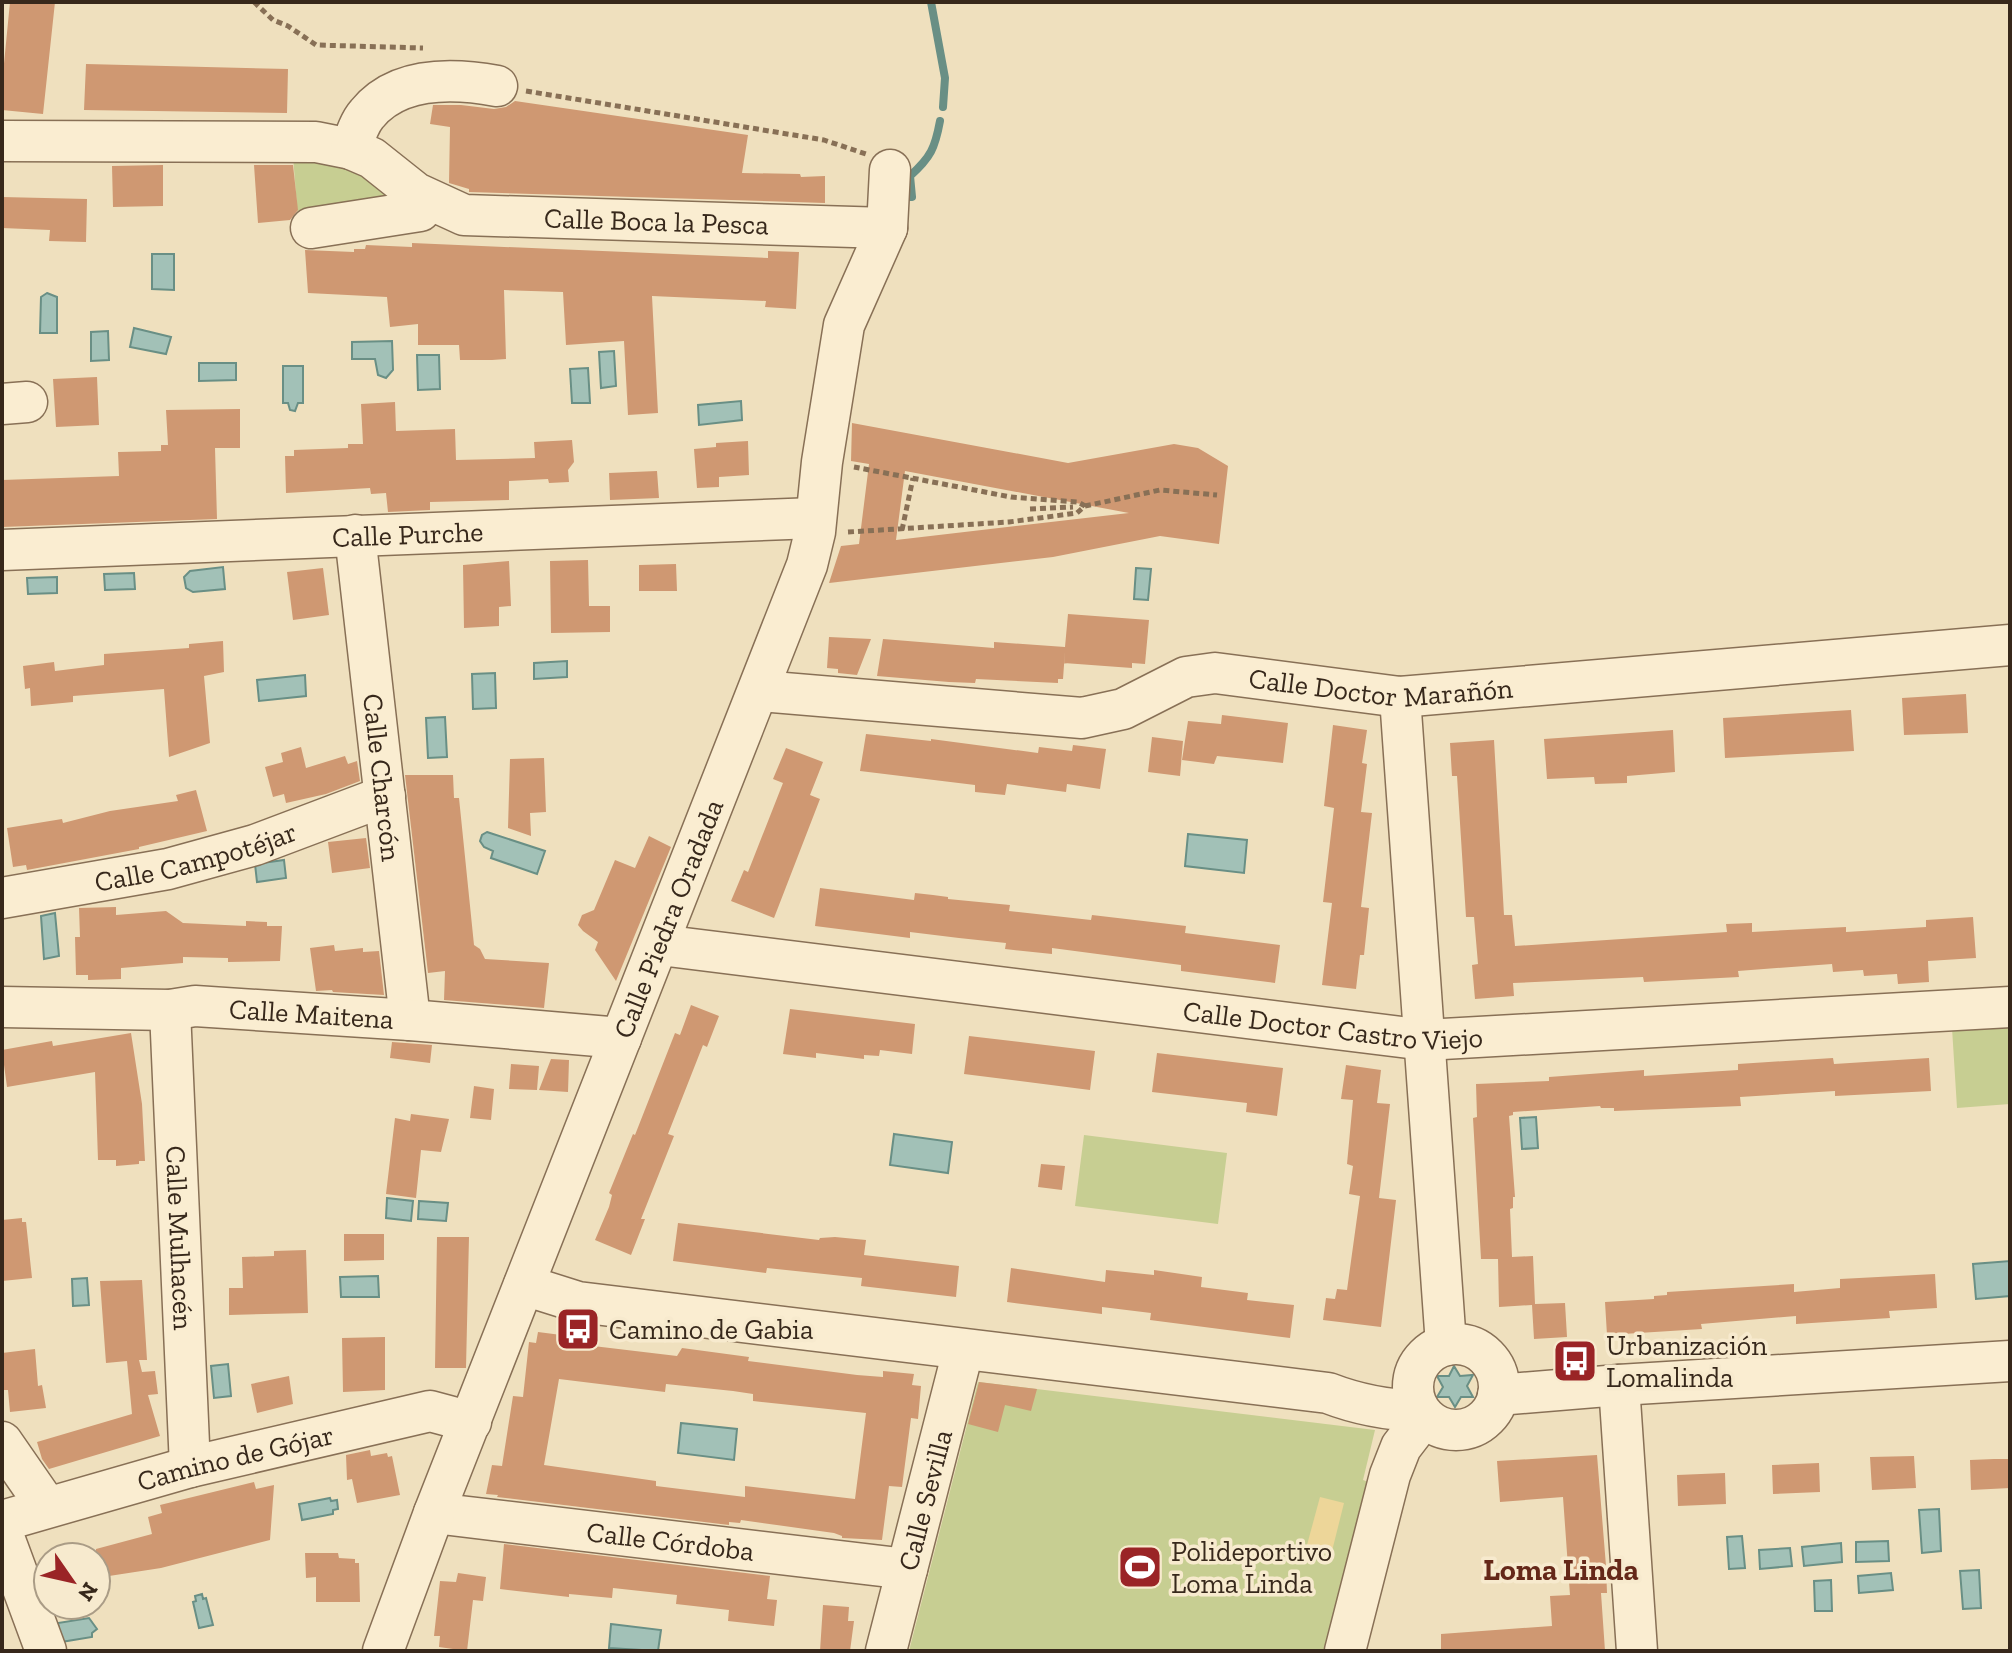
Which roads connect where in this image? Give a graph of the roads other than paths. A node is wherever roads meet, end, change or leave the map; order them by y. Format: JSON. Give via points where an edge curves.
{"nodes":[{"id":1,"x":497,"y":86,"type":"road end"},
{"id":2,"x":2,"y":141,"type":"edge"},
{"id":3,"x":351,"y":149,"type":"junction"},
{"id":4,"x":890,"y":170,"type":"road end"},
{"id":5,"x":428,"y":201,"type":"junction"},
{"id":6,"x":311,"y":228,"type":"dead end"},
{"id":7,"x":887,"y":228,"type":"junction"},
{"id":8,"x":815,"y":525,"type":"junction"},
{"id":9,"x":355,"y":535,"type":"junction"},
{"id":10,"x":2,"y":550,"type":"edge"},
{"id":11,"x":2010,"y":645,"type":"edge"},
{"id":12,"x":760,"y":691,"type":"junction"},
{"id":13,"x":1400,"y":697,"type":"junction"},
{"id":14,"x":385,"y":796,"type":"junction"},
{"id":15,"x":2,"y":898,"type":"edge"},
{"id":16,"x":660,"y":945,"type":"junction"},
{"id":17,"x":2,"y":1007,"type":"edge"},
{"id":18,"x":2010,"y":1007,"type":"edge"},
{"id":19,"x":170,"y":1010,"type":"junction"},
{"id":20,"x":410,"y":1020,"type":"junction"},
{"id":21,"x":621,"y":1038,"type":"junction"},
{"id":22,"x":1425,"y":1040,"type":"junction"},
{"id":23,"x":542,"y":1237,"type":"junction"},
{"id":24,"x":520,"y":1294,"type":"junction"},
{"id":25,"x":578,"y":1302,"type":"junction"},
{"id":26,"x":963,"y":1351,"type":"junction"},
{"id":27,"x":1432,"y":1356,"type":"junction"},
{"id":28,"x":2010,"y":1361,"type":"edge"},
{"id":29,"x":1619,"y":1385,"type":"junction"},
{"id":30,"x":1328,"y":1393,"type":"junction"},
{"id":31,"x":1498,"y":1395,"type":"junction"},
{"id":32,"x":1422,"y":1414,"type":"junction"},
{"id":33,"x":471,"y":1422,"type":"junction"},
{"id":34,"x":2,"y":1442,"type":"edge"},
{"id":35,"x":190,"y":1467,"type":"junction"},
{"id":36,"x":47,"y":1507,"type":"junction"},
{"id":37,"x":434,"y":1513,"type":"junction"},
{"id":38,"x":2,"y":1521,"type":"edge"},
{"id":39,"x":2,"y":1532,"type":"edge"},
{"id":40,"x":907,"y":1569,"type":"junction"},
{"id":41,"x":46,"y":1651,"type":"edge"},
{"id":42,"x":383,"y":1651,"type":"edge"},
{"id":43,"x":886,"y":1651,"type":"edge"},
{"id":44,"x":1345,"y":1651,"type":"edge"},
{"id":45,"x":1637,"y":1651,"type":"edge"}],
"edges":[{"from":1,"to":3,"type":"street","via":[[469,81],[407,86],[382,98],[364,117]]},
{"from":2,"to":3,"type":"street","name":"Calle Boca la Pesca","via":[[316,142]]},
{"from":3,"to":5,"type":"street","name":"Calle Boca la Pesca","via":[[372,158]]},
{"from":4,"to":7,"type":"street","name":"Calle Piedra Oradada"},
{"from":5,"to":6,"type":"street","via":[[420,211]]},
{"from":5,"to":7,"type":"street","name":"Calle Boca la Pesca","via":[[464,215]]},
{"from":7,"to":8,"type":"street","name":"Calle Piedra Oradada","via":[[844,325]]},
{"from":8,"to":9,"type":"street","name":"Calle Purche"},
{"from":8,"to":12,"type":"street","name":"Calle Piedra Oradada","via":[[807,565]]},
{"from":9,"to":10,"type":"street","name":"Calle Purche"},
{"from":9,"to":14,"type":"street","name":"Calle Charcón"},
{"from":11,"to":13,"type":"street","name":"Calle Doctor Marañón"},
{"from":12,"to":13,"type":"street","name":"Calle Doctor Marañón","via":[[1082,718],[1123,709],[1186,677],[1215,673]]},
{"from":12,"to":16,"type":"street","name":"Calle Piedra Oradada"},
{"from":13,"to":22,"type":"street"},
{"from":14,"to":15,"type":"street","name":"Calle Campotéjar","via":[[255,845],[168,869]]},
{"from":14,"to":20,"type":"street","name":"Calle Charcón"},
{"from":16,"to":21,"type":"street","name":"Calle Piedra Oradada"},
{"from":16,"to":22,"type":"street","name":"Calle Doctor Castro Viejo"},
{"from":17,"to":19,"type":"street","name":"Calle Maitena"},
{"from":18,"to":22,"type":"street","name":"Calle Doctor Castro Viejo"},
{"from":19,"to":20,"type":"street","name":"Calle Maitena","via":[[195,1006]]},
{"from":19,"to":35,"type":"street","name":"Calle Mulhacén"},
{"from":20,"to":21,"type":"street","name":"Calle Maitena"},
{"from":21,"to":23,"type":"street","name":"Calle Piedra Oradada"},
{"from":22,"to":27,"type":"street"},
{"from":23,"to":24,"type":"street","name":"Calle Piedra Oradada"},
{"from":23,"to":25,"type":"street"},
{"from":24,"to":25,"type":"street"},
{"from":24,"to":33,"type":"street","name":"Calle Piedra Oradada"},
{"from":25,"to":26,"type":"street"},
{"from":26,"to":30,"type":"street"},
{"from":26,"to":40,"type":"street","name":"Calle Sevilla"},
{"from":27,"to":30,"type":"street","via":[[1398,1377]]},
{"from":27,"to":31,"type":"street","via":[[1460,1344],[1474,1347],[1494,1367]]},
{"from":27,"to":32,"type":"street","via":[[1413,1389]]},
{"from":28,"to":29,"type":"street"},
{"from":29,"to":31,"type":"street"},
{"from":29,"to":45,"type":"street"},
{"from":30,"to":32,"type":"street","via":[[1357,1405]]},
{"from":31,"to":32,"type":"street","via":[[1485,1418],[1461,1430],[1435,1425]]},
{"from":32,"to":44,"type":"street","via":[[1390,1475]]},
{"from":33,"to":35,"type":"street","name":"Camino de Gójar","via":[[430,1411]]},
{"from":33,"to":37,"type":"street","name":"Calle Piedra Oradada"},
{"from":34,"to":36,"type":"street"},
{"from":35,"to":36,"type":"street","name":"Camino de Gójar"},
{"from":36,"to":38,"type":"street","name":"Camino de Gójar"},
{"from":37,"to":40,"type":"street","name":"Calle Córdoba"},
{"from":37,"to":42,"type":"street","name":"Calle Piedra Oradada"},
{"from":39,"to":41,"type":"street"},
{"from":40,"to":43,"type":"street","name":"Calle Sevilla"}]}
